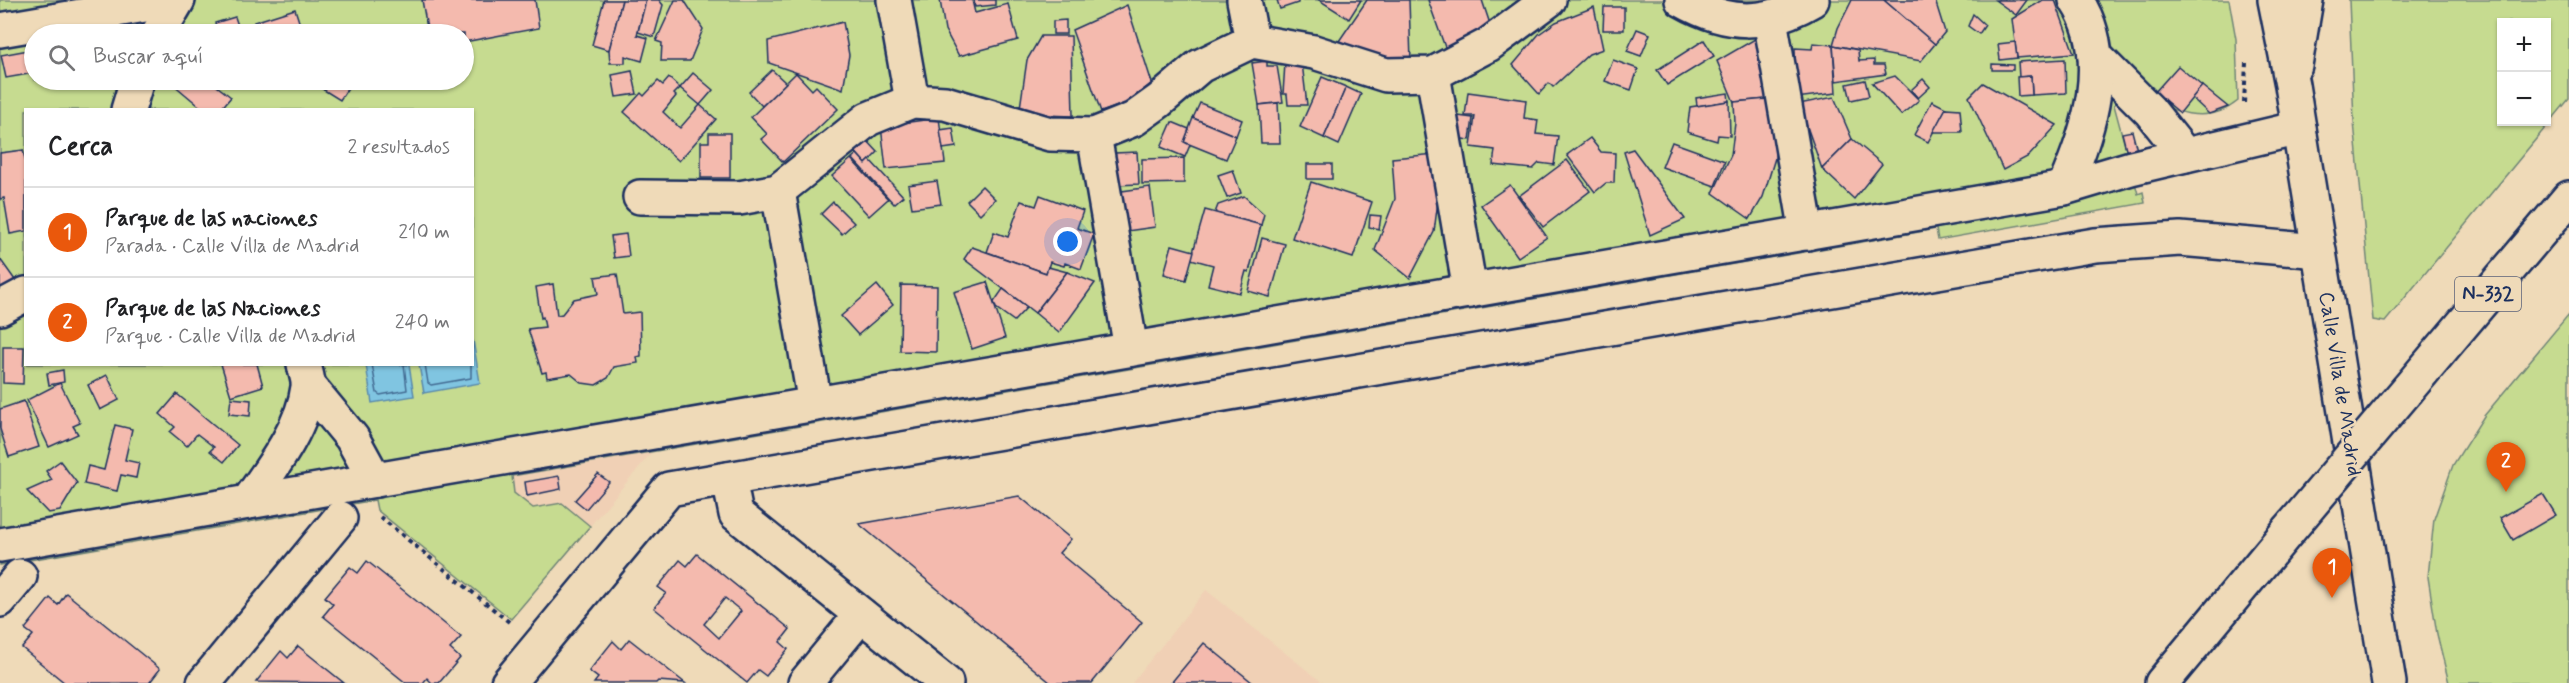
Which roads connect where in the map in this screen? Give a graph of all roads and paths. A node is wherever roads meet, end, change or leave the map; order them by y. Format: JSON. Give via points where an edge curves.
{"nodes":[{"id":1,"x":176,"y":0,"type":"edge"},
{"id":2,"x":894,"y":0,"type":"edge"},
{"id":3,"x":1244,"y":0,"type":"edge"},
{"id":4,"x":1549,"y":0,"type":"edge"},
{"id":5,"x":1682,"y":0,"type":"edge"},
{"id":6,"x":1812,"y":0,"type":"edge"},
{"id":7,"x":2076,"y":0,"type":"edge"},
{"id":8,"x":2275,"y":0,"type":"edge"},
{"id":9,"x":2306,"y":0,"type":"edge"},
{"id":10,"x":46,"y":11,"type":"edge"},
{"id":11,"x":1770,"y":18,"type":"junction"},
{"id":12,"x":163,"y":24,"type":"edge"},
{"id":13,"x":0,"y":30,"type":"edge"},
{"id":14,"x":1252,"y":41,"type":"junction"},
{"id":15,"x":2095,"y":56,"type":"junction"},
{"id":16,"x":1433,"y":74,"type":"junction"},
{"id":17,"x":2292,"y":85,"type":"junction"},
{"id":18,"x":134,"y":90,"type":"edge"},
{"id":19,"x":912,"y":101,"type":"junction"},
{"id":20,"x":129,"y":108,"type":"edge"},
{"id":21,"x":2299,"y":128,"type":"junction"},
{"id":22,"x":1094,"y":135,"type":"junction"},
{"id":23,"x":2185,"y":155,"type":"junction"},
{"id":24,"x":2064,"y":188,"type":"junction"},
{"id":25,"x":778,"y":191,"type":"junction"},
{"id":26,"x":640,"y":197,"type":"dead end"},
{"id":27,"x":2569,"y":198,"type":"edge"},
{"id":28,"x":1807,"y":233,"type":"junction"},
{"id":29,"x":2319,"y":251,"type":"junction"},
{"id":30,"x":1470,"y":291,"type":"junction"},
{"id":31,"x":24,"y":295,"type":"edge"},
{"id":32,"x":0,"y":308,"type":"edge"},
{"id":33,"x":1131,"y":350,"type":"junction"},
{"id":34,"x":306,"y":375,"type":"edge"},
{"id":35,"x":815,"y":404,"type":"junction"},
{"id":36,"x":729,"y":479,"type":"junction"},
{"id":37,"x":248,"y":502,"type":"junction"},
{"id":38,"x":362,"y":503,"type":"junction"},
{"id":39,"x":0,"y":545,"type":"edge"},
{"id":40,"x":861,"y":615,"type":"junction"},
{"id":41,"x":514,"y":627,"type":"dead end"},
{"id":42,"x":204,"y":683,"type":"edge"},
{"id":43,"x":508,"y":683,"type":"edge"},
{"id":44,"x":805,"y":683,"type":"edge"},
{"id":45,"x":946,"y":683,"type":"edge"},
{"id":46,"x":2162,"y":683,"type":"edge"},
{"id":47,"x":2389,"y":683,"type":"edge"}],
"edges":[{"from":1,"to":10,"type":"main road"},
{"from":1,"to":12,"type":"main road"},
{"from":2,"to":19,"type":"main road"},
{"from":3,"to":14,"type":"main road"},
{"from":4,"to":16,"type":"main road","via":[[1488,45]]},
{"from":5,"to":11,"type":"main road","via":[[1726,18]]},
{"from":6,"to":11,"type":"main road"},
{"from":7,"to":15,"type":"main road"},
{"from":8,"to":17,"type":"main road","name":"Calle Villa de Madrid"},
{"from":9,"to":17,"type":"main road"},
{"from":10,"to":13,"type":"main road"},
{"from":11,"to":28,"type":"main road"},
{"from":14,"to":16,"type":"main road","via":[[1314,52],[1386,75]]},
{"from":14,"to":22,"type":"main road","via":[[1200,66],[1134,119]]},
{"from":15,"to":23,"type":"main road","via":[[2150,111]]},
{"from":15,"to":24,"type":"main road","via":[[2089,121]]},
{"from":16,"to":30,"type":"main road"},
{"from":17,"to":21,"type":"main road","name":"Calle Villa de Madrid"},
{"from":18,"to":20,"type":"main road"},
{"from":19,"to":22,"type":"main road","via":[[945,103],[1050,134]]},
{"from":19,"to":25,"type":"main road","via":[[868,119]]},
{"from":21,"to":23,"type":"main road"},
{"from":21,"to":29,"type":"main road","name":"Calle Villa de Madrid"},
{"from":22,"to":33,"type":"main road"},
{"from":23,"to":24,"type":"main road"},
{"from":24,"to":28,"type":"main road"},
{"from":25,"to":26,"type":"main road","via":[[739,198]]},
{"from":25,"to":35,"type":"main road"},
{"from":27,"to":46,"type":"main road","number":"N-332","bridge":true},
{"from":28,"to":30,"type":"main road"},
{"from":29,"to":36,"type":"main road","via":[[2180,239],[2095,245]]},
{"from":29,"to":47,"type":"main road","name":"Calle Villa de Madrid"},
{"from":30,"to":33,"type":"main road"},
{"from":31,"to":32,"type":"main road"},
{"from":33,"to":35,"type":"main road"},
{"from":34,"to":37,"type":"main road","via":[[296,427]]},
{"from":34,"to":38,"type":"main road","via":[[352,438]]},
{"from":35,"to":38,"type":"main road"},
{"from":36,"to":40,"type":"main road","via":[[736,514]]},
{"from":36,"to":43,"type":"main road","via":[[669,489]]},
{"from":37,"to":38,"type":"main road"},
{"from":37,"to":39,"type":"main road"},
{"from":38,"to":41,"type":"path"},
{"from":38,"to":42,"type":"main road"},
{"from":40,"to":44,"type":"main road"},
{"from":40,"to":45,"type":"main road"}]}
